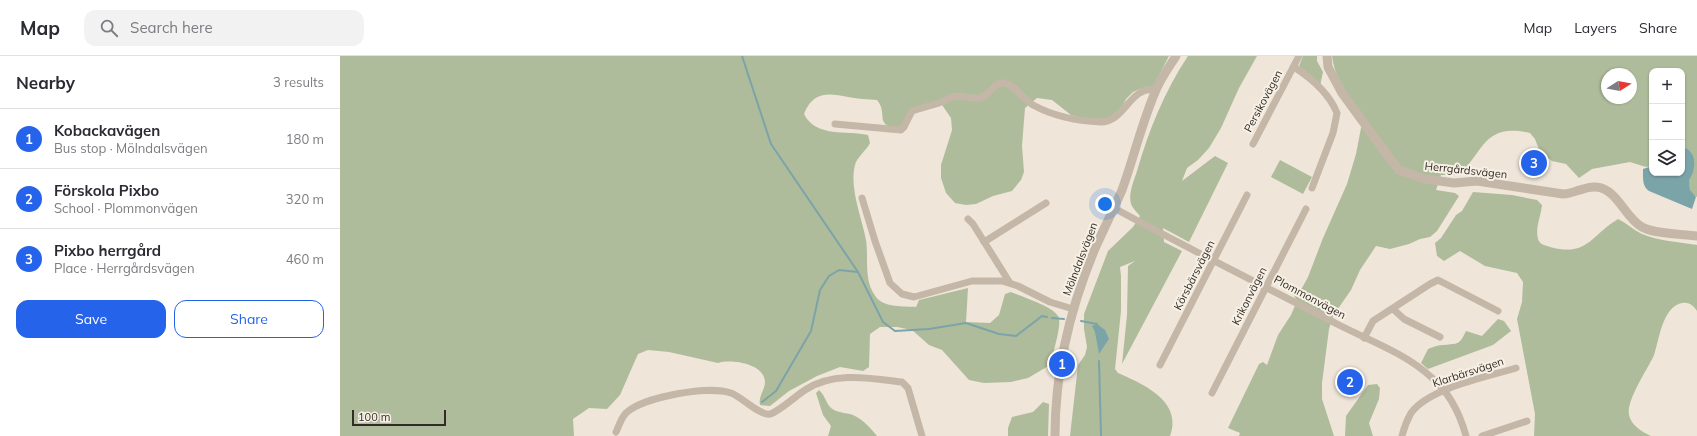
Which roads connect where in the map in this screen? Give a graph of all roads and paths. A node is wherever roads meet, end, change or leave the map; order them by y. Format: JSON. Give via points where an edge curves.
{"nodes":[{"id":1,"x":1176,"y":56,"type":"edge"},
{"id":2,"x":1299,"y":56,"type":"edge"},
{"id":3,"x":1327,"y":56,"type":"edge"},
{"id":4,"x":1294,"y":67,"type":"junction"},
{"id":5,"x":1156,"y":90,"type":"junction"},
{"id":6,"x":835,"y":124,"type":"dead end"},
{"id":7,"x":1253,"y":144,"type":"dead end"},
{"id":8,"x":1312,"y":188,"type":"dead end"},
{"id":9,"x":1247,"y":194,"type":"dead end"},
{"id":10,"x":862,"y":198,"type":"dead end"},
{"id":11,"x":1046,"y":203,"type":"dead end"},
{"id":12,"x":1114,"y":208,"type":"junction"},
{"id":13,"x":1306,"y":209,"type":"dead end"},
{"id":14,"x":968,"y":219,"type":"dead end"},
{"id":15,"x":1697,"y":236,"type":"edge"},
{"id":16,"x":984,"y":242,"type":"junction"},
{"id":17,"x":1214,"y":260,"type":"junction"},
{"id":18,"x":1010,"y":283,"type":"junction"},
{"id":19,"x":1267,"y":287,"type":"junction"},
{"id":20,"x":1073,"y":309,"type":"junction"},
{"id":21,"x":1393,"y":309,"type":"junction"},
{"id":22,"x":1498,"y":311,"type":"dead end"},
{"id":23,"x":1440,"y":337,"type":"dead end"},
{"id":24,"x":1364,"y":338,"type":"junction"},
{"id":25,"x":1160,"y":365,"type":"dead end"},
{"id":26,"x":1516,"y":368,"type":"dead end"},
{"id":27,"x":1444,"y":390,"type":"junction"},
{"id":28,"x":1212,"y":393,"type":"dead end"},
{"id":29,"x":1527,"y":421,"type":"dead end"},
{"id":30,"x":616,"y":432,"type":"dead end"},
{"id":31,"x":922,"y":436,"type":"edge"},
{"id":32,"x":1055,"y":436,"type":"edge"},
{"id":33,"x":1402,"y":436,"type":"edge"},
{"id":34,"x":1466,"y":436,"type":"edge"},
{"id":35,"x":1482,"y":436,"type":"edge"}],
"edges":[{"from":1,"to":5,"type":"street","name":"Mölndalsvägen"},
{"from":2,"to":4,"type":"street","name":"Persikovägen"},
{"from":3,"to":15,"type":"street","name":"Herrgårdsvägen","via":[[1328,67],[1342,93],[1399,170],[1425,179],[1477,182],[1563,194],[1597,187],[1612,194],[1642,227]]},
{"from":4,"to":7,"type":"street","name":"Persikovägen"},
{"from":4,"to":8,"type":"street","name":"Persikovägen","via":[[1315,83],[1337,113],[1333,133]]},
{"from":5,"to":6,"type":"street","via":[[1139,93],[1116,117],[1102,122],[1079,120],[1050,112],[1033,105],[1010,85],[1003,83],[980,98],[952,97],[912,111],[901,130]]},
{"from":5,"to":12,"type":"street","name":"Mölndalsvägen"},
{"from":9,"to":17,"type":"street","name":"Körsbärsvägen"},
{"from":10,"to":18,"type":"street","via":[[890,283],[902,294],[909,297],[922,296],[986,280]]},
{"from":11,"to":16,"type":"street"},
{"from":12,"to":17,"type":"street","name":"Plommonvägen"},
{"from":12,"to":20,"type":"street","name":"Mölndalsvägen","via":[[1094,251]]},
{"from":13,"to":19,"type":"street","name":"Krikonvägen"},
{"from":14,"to":16,"type":"street"},
{"from":16,"to":18,"type":"street"},
{"from":17,"to":19,"type":"street","name":"Plommonvägen"},
{"from":17,"to":25,"type":"street","name":"Körsbärsvägen"},
{"from":18,"to":20,"type":"street","via":[[1050,302]]},
{"from":19,"to":24,"type":"street","name":"Plommonvägen"},
{"from":19,"to":28,"type":"street","name":"Krikonvägen"},
{"from":20,"to":32,"type":"street","name":"Mölndalsvägen","via":[[1058,392]]},
{"from":21,"to":22,"type":"street","via":[[1438,280]]},
{"from":21,"to":23,"type":"street","via":[[1404,319]]},
{"from":21,"to":24,"type":"street","via":[[1373,321]]},
{"from":24,"to":27,"type":"street","name":"Plommonvägen","via":[[1421,368]]},
{"from":26,"to":27,"type":"street","name":"Klarbärsvägen"},
{"from":27,"to":33,"type":"street","name":"Klarbärsvägen","via":[[1424,400],[1412,412]]},
{"from":27,"to":34,"type":"street","name":"Plommonvägen","via":[[1456,410]]},
{"from":29,"to":35,"type":"street"},
{"from":30,"to":31,"type":"street","via":[[621,420],[630,410],[673,394],[730,392],[759,411],[769,414],[817,383],[838,377],[905,384]]}]}
